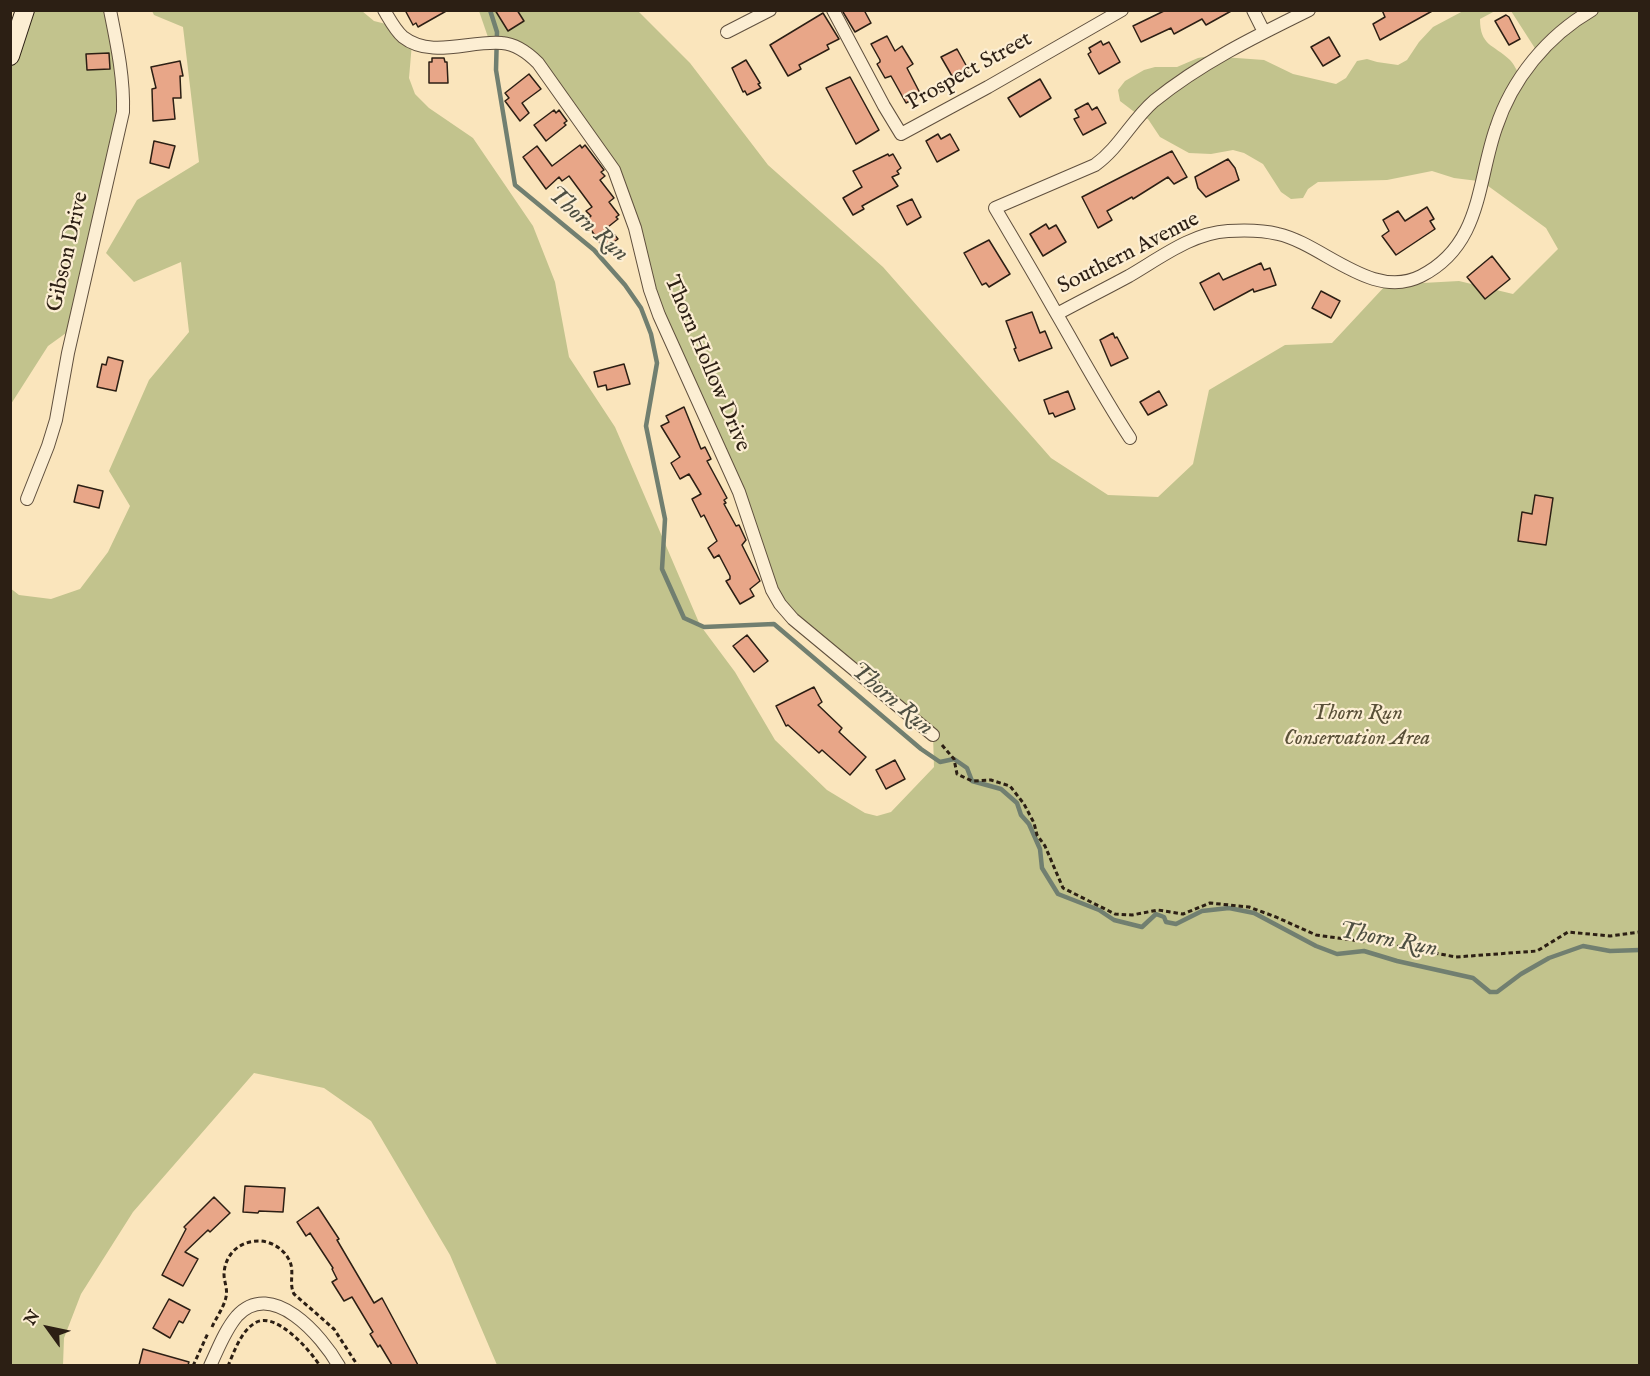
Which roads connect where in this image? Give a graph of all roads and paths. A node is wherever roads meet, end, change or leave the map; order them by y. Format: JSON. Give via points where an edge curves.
{"nodes":[{"id":1,"x":25,"y":10,"type":"edge"},
{"id":2,"x":110,"y":10,"type":"edge"},
{"id":3,"x":384,"y":10,"type":"edge"},
{"id":4,"x":770,"y":10,"type":"edge"},
{"id":5,"x":832,"y":10,"type":"edge"},
{"id":6,"x":1122,"y":10,"type":"edge"},
{"id":7,"x":1252,"y":10,"type":"edge"},
{"id":8,"x":1309,"y":10,"type":"edge"},
{"id":9,"x":1592,"y":10,"type":"edge"},
{"id":10,"x":727,"y":32,"type":"dead end"},
{"id":11,"x":1264,"y":32,"type":"junction"},
{"id":12,"x":10,"y":56,"type":"edge"},
{"id":13,"x":1057,"y":314,"type":"junction"},
{"id":14,"x":1130,"y":438,"type":"dead end"},
{"id":15,"x":27,"y":499,"type":"dead end"},
{"id":16,"x":933,"y":735,"type":"joint"},
{"id":17,"x":1640,"y":932,"type":"edge"},
{"id":18,"x":210,"y":1365,"type":"edge"},
{"id":19,"x":228,"y":1365,"type":"edge"},
{"id":20,"x":320,"y":1365,"type":"edge"},
{"id":21,"x":339,"y":1365,"type":"edge"}],
"edges":[{"from":1,"to":12,"type":"street"},
{"from":2,"to":15,"type":"street","name":"Gibson Drive","via":[[122,64],[123,112],[56,420]]},
{"from":3,"to":16,"type":"street","name":"Thorn Hollow Drive","via":[[402,36],[418,45],[504,43],[526,52],[538,63],[614,170],[659,315],[739,492],[780,604]]},
{"from":4,"to":10,"type":"street"},
{"from":5,"to":6,"type":"street","name":"Prospect Street","via":[[901,134]]},
{"from":7,"to":11,"type":"street"},
{"from":8,"to":11,"type":"street"},
{"from":9,"to":13,"type":"street","name":"Southern Avenue","via":[[1561,32],[1521,77],[1496,128],[1477,207],[1467,229],[1453,251],[1420,277],[1385,282],[1278,234],[1226,231],[1190,241]]},
{"from":11,"to":13,"type":"street","via":[[1207,63],[1152,103],[1095,165],[995,208]]},
{"from":13,"to":14,"type":"street"},
{"from":16,"to":17,"type":"path","via":[[950,752],[957,774],[972,781],[991,780],[1010,786],[1034,823],[1063,888],[1115,914],[1158,910],[1183,914],[1210,903],[1249,907],[1316,935],[1456,957],[1537,951],[1568,932],[1611,936]]},
{"from":18,"to":21,"type":"street","via":[[238,1315],[266,1302],[290,1312],[315,1332]]},
{"from":19,"to":20,"type":"path","via":[[244,1333],[261,1320],[288,1331]]}]}
